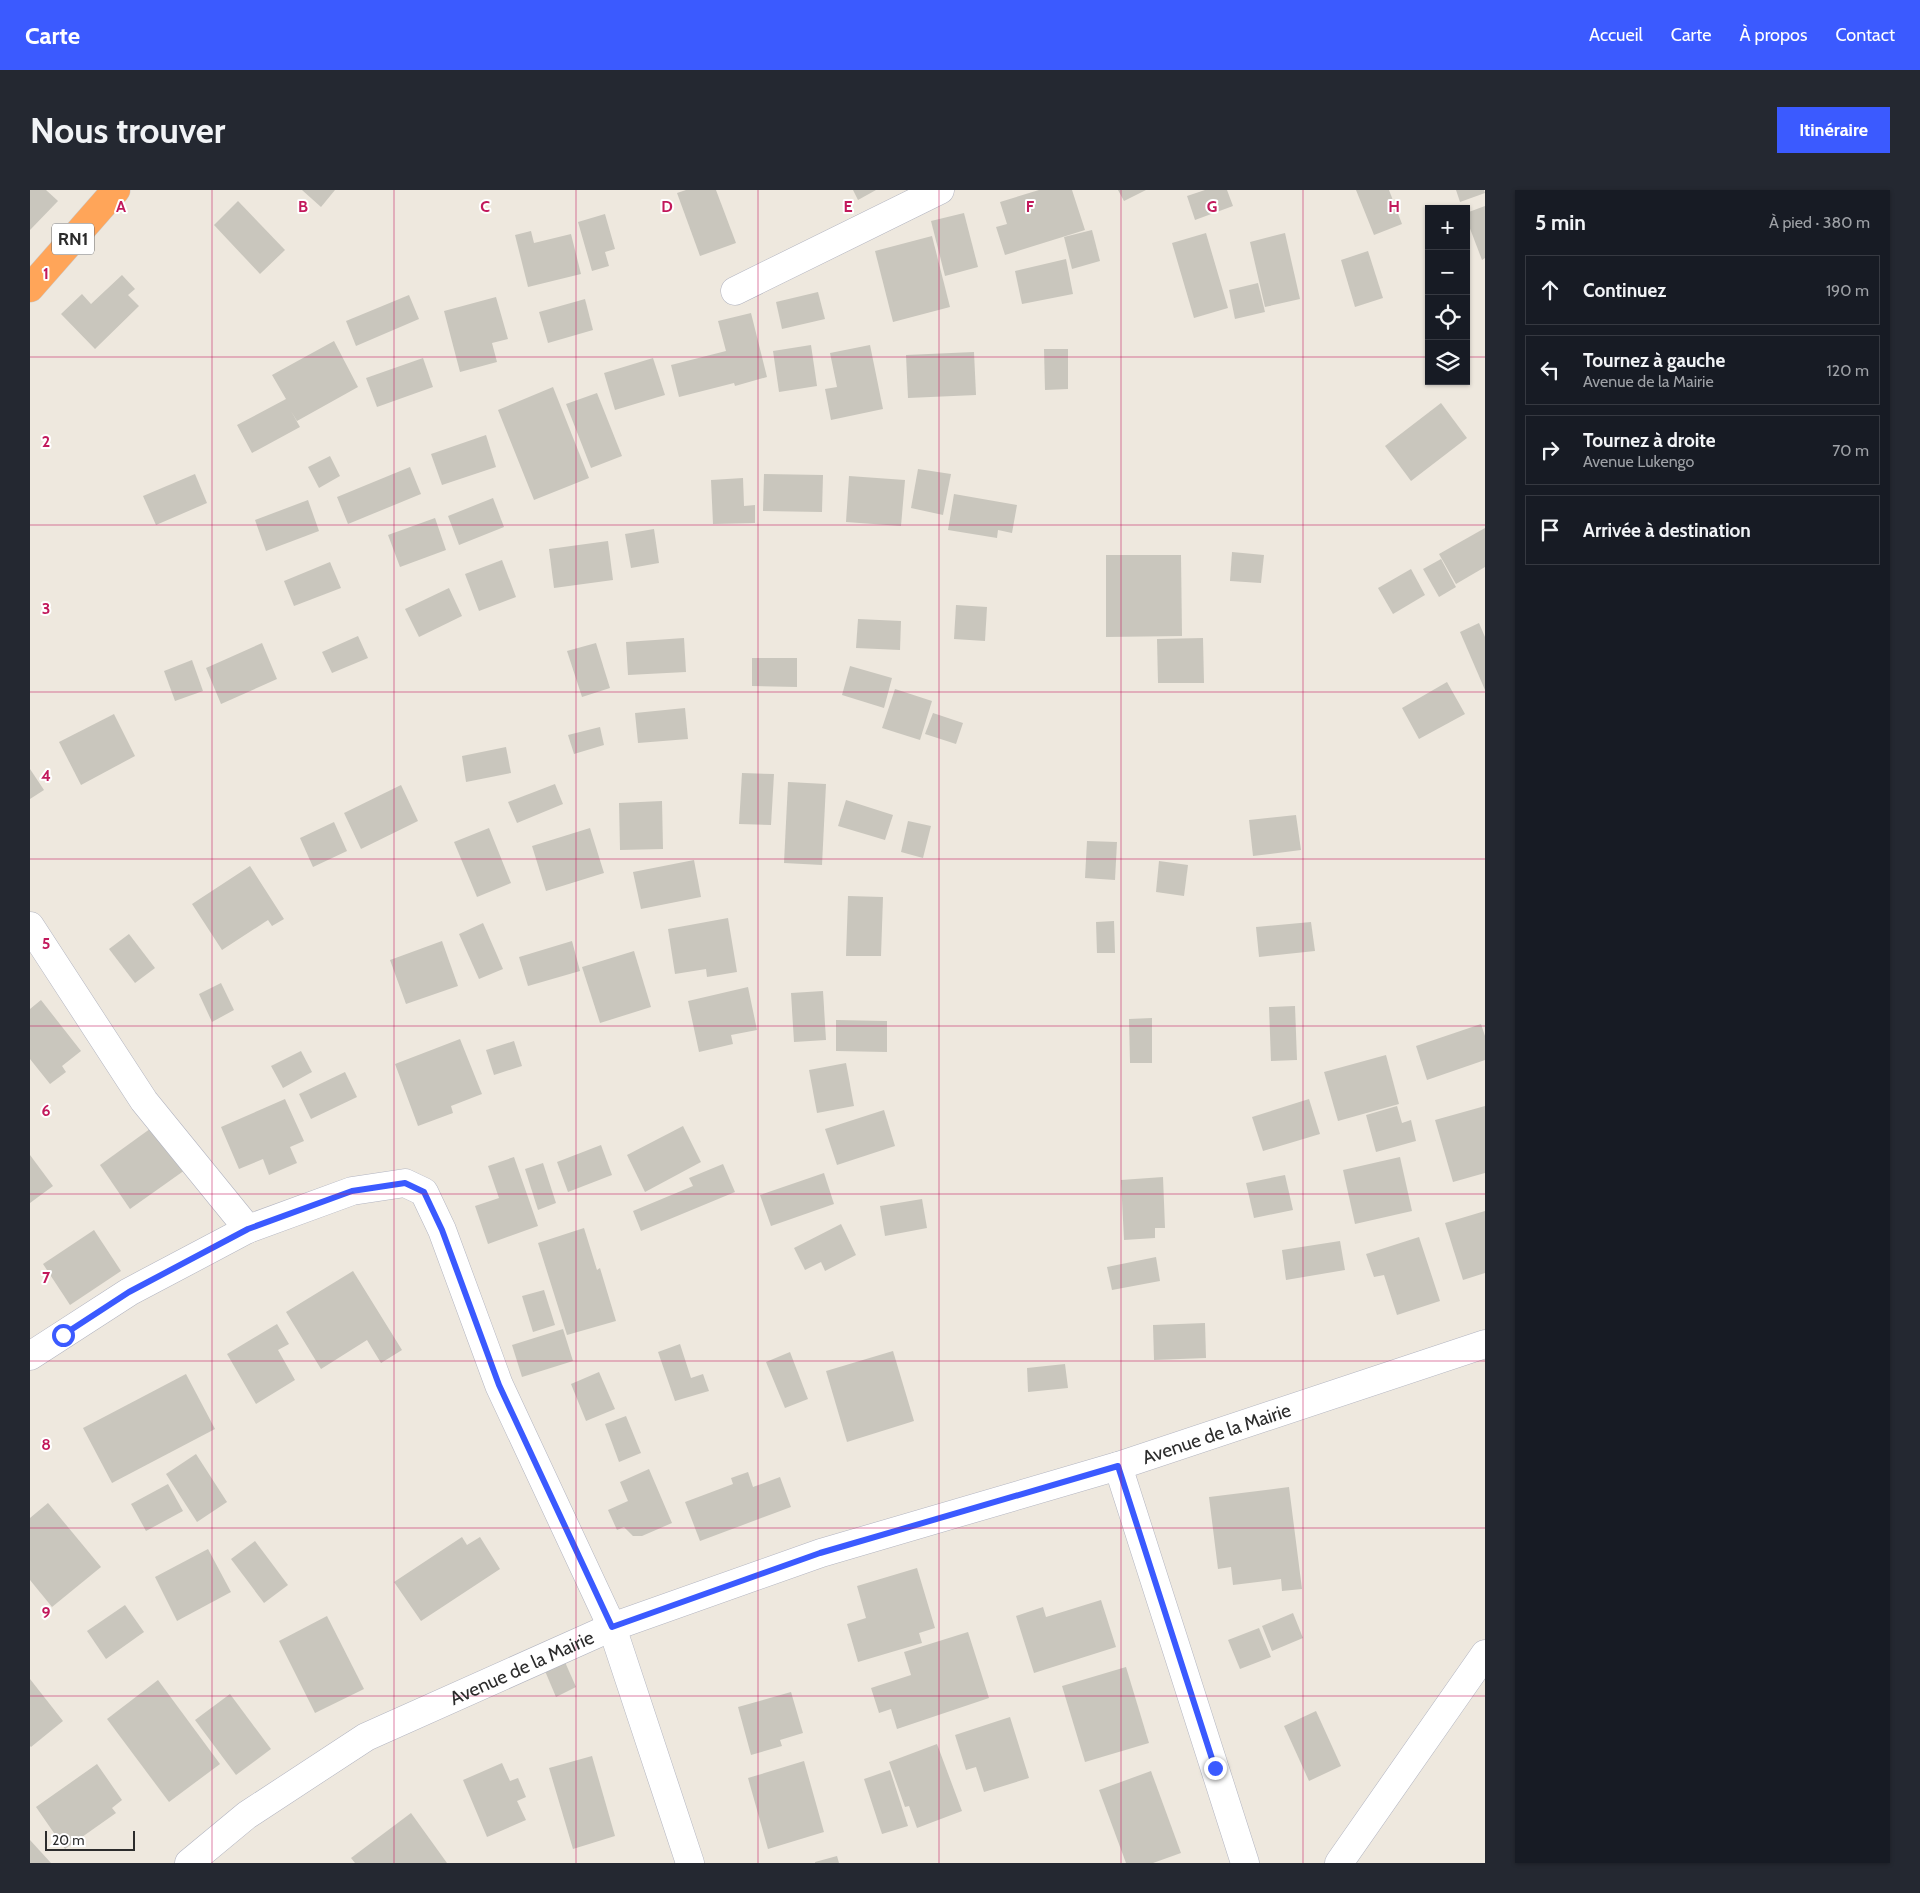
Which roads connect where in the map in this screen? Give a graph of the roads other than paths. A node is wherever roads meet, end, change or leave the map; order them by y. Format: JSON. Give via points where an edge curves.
{"nodes":[{"id":1,"x":116,"y":190,"type":"edge"},
{"id":2,"x":940,"y":190,"type":"edge"},
{"id":3,"x":30,"y":288,"type":"edge"},
{"id":4,"x":735,"y":291,"type":"dead end"},
{"id":5,"x":30,"y":926,"type":"edge"},
{"id":6,"x":248,"y":1229,"type":"junction"},
{"id":7,"x":1485,"y":1344,"type":"edge"},
{"id":8,"x":30,"y":1356,"type":"edge"},
{"id":9,"x":1118,"y":1466,"type":"junction"},
{"id":10,"x":612,"y":1627,"type":"junction"},
{"id":11,"x":1485,"y":1654,"type":"edge"},
{"id":12,"x":1475,"y":1677,"type":"edge"},
{"id":13,"x":189,"y":1863,"type":"edge"},
{"id":14,"x":690,"y":1863,"type":"edge"},
{"id":15,"x":1245,"y":1863,"type":"edge"},
{"id":16,"x":1338,"y":1863,"type":"edge"}],
"edges":[{"from":1,"to":3,"type":"highway","number":"RN1"},
{"from":2,"to":4,"type":"street"},
{"from":5,"to":6,"type":"street","via":[[144,1101]]},
{"from":6,"to":8,"type":"street","via":[[129,1292]]},
{"from":6,"to":10,"type":"street","via":[[352,1191],[405,1183],[424,1192],[442,1230],[499,1385]]},
{"from":7,"to":9,"type":"street","name":"Avenue de la Mairie"},
{"from":9,"to":10,"type":"street","name":"Avenue de la Mairie","via":[[820,1553]]},
{"from":9,"to":15,"type":"street"},
{"from":10,"to":13,"type":"street","name":"Avenue de la Mairie","via":[[366,1737],[247,1815]]},
{"from":10,"to":14,"type":"street"},
{"from":11,"to":12,"type":"street"},
{"from":12,"to":16,"type":"street"}]}
